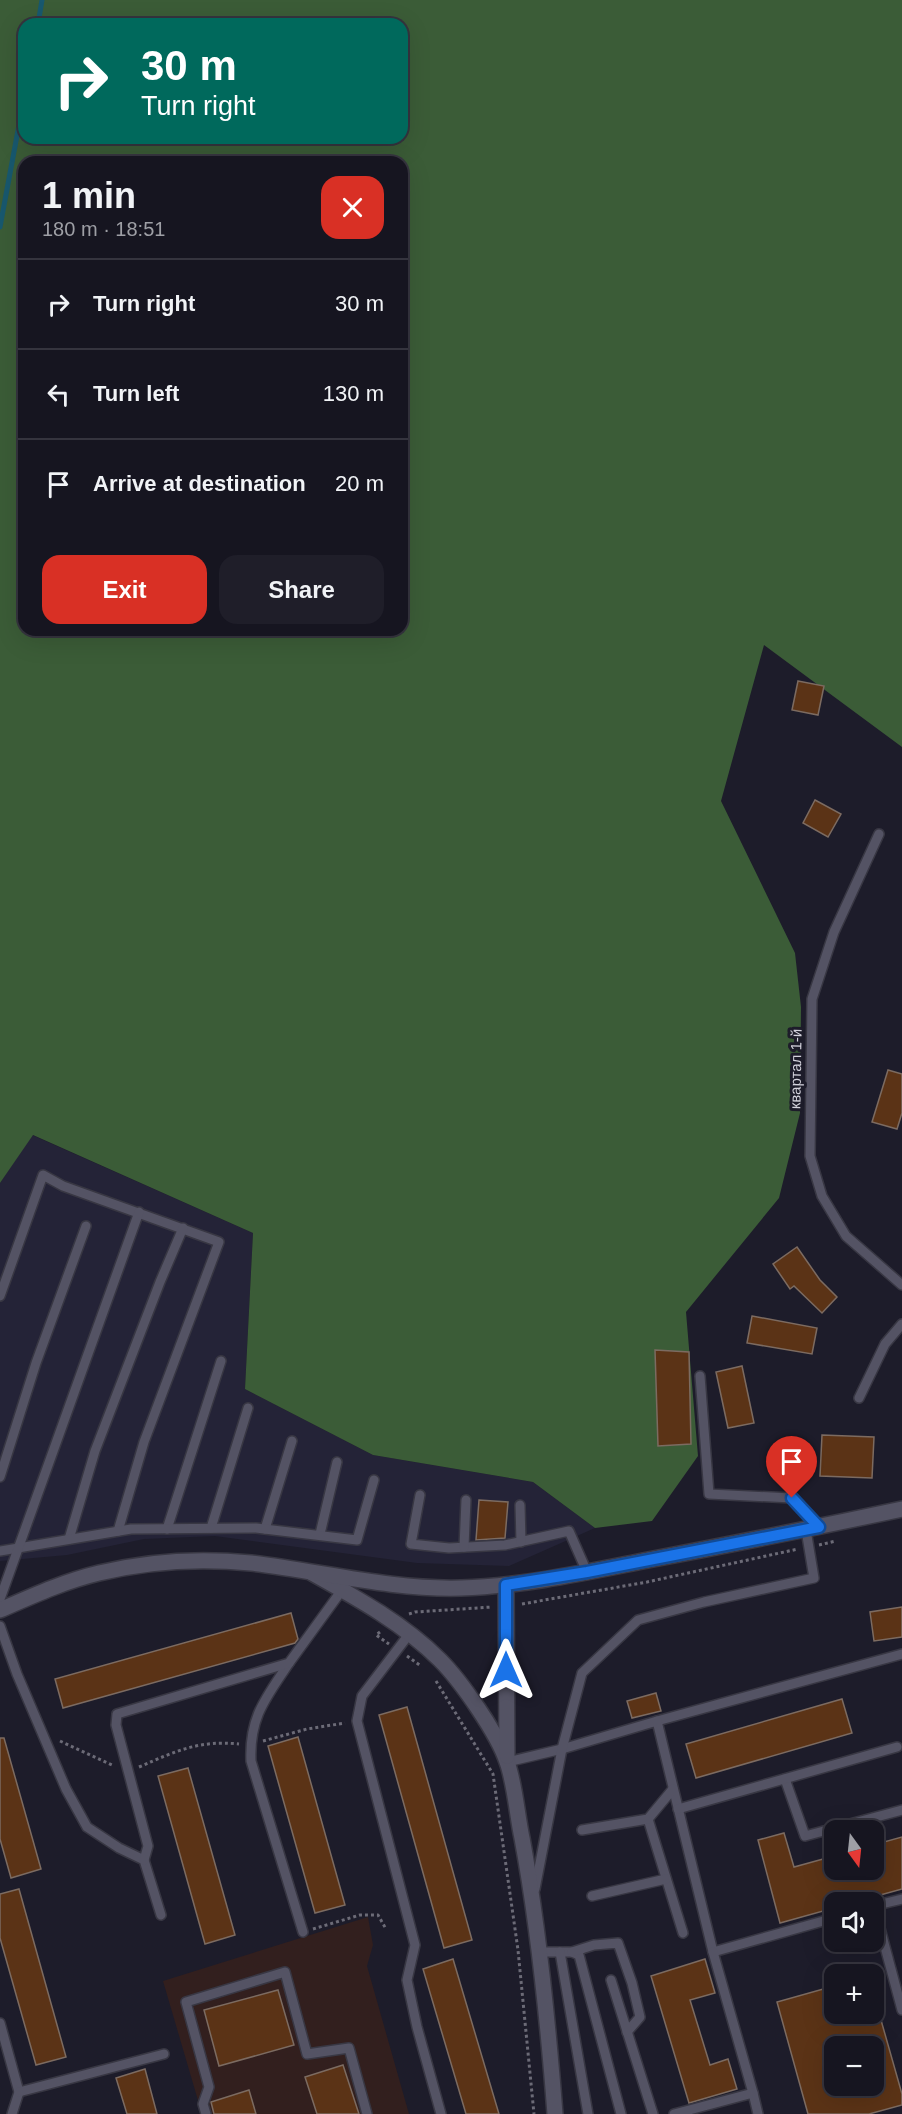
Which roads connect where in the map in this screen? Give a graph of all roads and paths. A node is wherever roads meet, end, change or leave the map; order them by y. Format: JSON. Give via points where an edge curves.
{"nodes":[{"id":1,"x":879,"y":834,"type":"dead end"},
{"id":2,"x":139,"y":1212,"type":"junction"},
{"id":3,"x":86,"y":1226,"type":"dead end"},
{"id":4,"x":183,"y":1228,"type":"junction"},
{"id":5,"x":902,"y":1285,"type":"edge"},
{"id":6,"x":0,"y":1296,"type":"edge"},
{"id":7,"x":902,"y":1324,"type":"edge"},
{"id":8,"x":221,"y":1361,"type":"dead end"},
{"id":9,"x":700,"y":1376,"type":"dead end"},
{"id":10,"x":859,"y":1398,"type":"dead end"},
{"id":11,"x":248,"y":1408,"type":"dead end"},
{"id":12,"x":292,"y":1441,"type":"dead end"},
{"id":13,"x":337,"y":1462,"type":"dead end"},
{"id":14,"x":0,"y":1477,"type":"edge"},
{"id":15,"x":374,"y":1480,"type":"dead end"},
{"id":16,"x":420,"y":1495,"type":"dead end"},
{"id":17,"x":466,"y":1500,"type":"dead end"},
{"id":18,"x":520,"y":1505,"type":"dead end"},
{"id":19,"x":902,"y":1509,"type":"edge"},
{"id":20,"x":212,"y":1528,"type":"junction"},
{"id":21,"x":265,"y":1528,"type":"junction"},
{"id":22,"x":812,"y":1528,"type":"junction"},
{"id":23,"x":167,"y":1529,"type":"junction"},
{"id":24,"x":118,"y":1531,"type":"junction"},
{"id":25,"x":320,"y":1534,"type":"junction"},
{"id":26,"x":69,"y":1539,"type":"junction"},
{"id":27,"x":521,"y":1542,"type":"junction"},
{"id":28,"x":464,"y":1547,"type":"junction"},
{"id":29,"x":18,"y":1550,"type":"junction"},
{"id":30,"x":0,"y":1551,"type":"edge"},
{"id":31,"x":310,"y":1572,"type":"junction"},
{"id":32,"x":587,"y":1572,"type":"junction"},
{"id":33,"x":506,"y":1585,"type":"junction"},
{"id":34,"x":342,"y":1590,"type":"junction"},
{"id":35,"x":0,"y":1599,"type":"edge"},
{"id":36,"x":0,"y":1610,"type":"edge"},
{"id":37,"x":0,"y":1626,"type":"edge"},
{"id":38,"x":410,"y":1633,"type":"junction"},
{"id":39,"x":376,"y":1635,"type":"dead end"},
{"id":40,"x":397,"y":1649,"type":"junction"},
{"id":41,"x":902,"y":1654,"type":"edge"},
{"id":42,"x":289,"y":1663,"type":"junction"},
{"id":43,"x":422,"y":1666,"type":"dead end"},
{"id":44,"x":431,"y":1672,"type":"dead end"},
{"id":45,"x":657,"y":1721,"type":"junction"},
{"id":46,"x":340,"y":1724,"type":"dead end"},
{"id":47,"x":42,"y":1733,"type":"junction"},
{"id":48,"x":250,"y":1745,"type":"junction"},
{"id":49,"x":897,"y":1747,"type":"dead end"},
{"id":50,"x":562,"y":1749,"type":"junction"},
{"id":51,"x":507,"y":1762,"type":"junction"},
{"id":52,"x":129,"y":1772,"type":"junction"},
{"id":53,"x":785,"y":1779,"type":"junction"},
{"id":54,"x":673,"y":1789,"type":"junction"},
{"id":55,"x":678,"y":1809,"type":"junction"},
{"id":56,"x":902,"y":1810,"type":"edge"},
{"id":57,"x":648,"y":1819,"type":"junction"},
{"id":58,"x":582,"y":1830,"type":"dead end"},
{"id":59,"x":144,"y":1860,"type":"junction"},
{"id":60,"x":666,"y":1878,"type":"junction"},
{"id":61,"x":592,"y":1896,"type":"dead end"},
{"id":62,"x":533,"y":1897,"type":"junction"},
{"id":63,"x":902,"y":1899,"type":"edge"},
{"id":64,"x":884,"y":1904,"type":"edge"},
{"id":65,"x":161,"y":1915,"type":"dead end"},
{"id":66,"x":824,"y":1920,"type":"edge"},
{"id":67,"x":386,"y":1929,"type":"dead end"},
{"id":68,"x":303,"y":1932,"type":"joint"},
{"id":69,"x":683,"y":1933,"type":"dead end"},
{"id":70,"x":884,"y":1943,"type":"edge"},
{"id":71,"x":540,"y":1952,"type":"junction"},
{"id":72,"x":560,"y":1952,"type":"junction"},
{"id":73,"x":572,"y":1952,"type":"junction"},
{"id":74,"x":713,"y":1952,"type":"junction"},
{"id":75,"x":611,"y":1980,"type":"dead end"},
{"id":76,"x":902,"y":2010,"type":"edge"},
{"id":77,"x":0,"y":2023,"type":"edge"},
{"id":78,"x":627,"y":2032,"type":"junction"},
{"id":79,"x":164,"y":2054,"type":"dead end"},
{"id":80,"x":19,"y":2092,"type":"junction"},
{"id":81,"x":753,"y":2093,"type":"junction"},
{"id":82,"x":12,"y":2114,"type":"edge"},
{"id":83,"x":206,"y":2114,"type":"edge"},
{"id":84,"x":367,"y":2114,"type":"edge"},
{"id":85,"x":441,"y":2114,"type":"edge"},
{"id":86,"x":534,"y":2114,"type":"edge"},
{"id":87,"x":555,"y":2114,"type":"edge"},
{"id":88,"x":588,"y":2114,"type":"edge"},
{"id":89,"x":621,"y":2114,"type":"edge"},
{"id":90,"x":653,"y":2114,"type":"edge"},
{"id":91,"x":674,"y":2114,"type":"edge"},
{"id":92,"x":758,"y":2114,"type":"edge"}],
"edges":[{"from":1,"to":5,"type":"lane","name":"квартал 1-й","via":[[834,932],[812,999],[810,1156],[822,1196],[846,1236]]},
{"from":2,"to":4,"type":"lane"},
{"from":2,"to":6,"type":"lane","via":[[63,1186],[43,1175]]},
{"from":2,"to":29,"type":"lane"},
{"from":3,"to":14,"type":"lane"},
{"from":4,"to":24,"type":"lane","via":[[219,1242],[144,1442]]},
{"from":4,"to":26,"type":"lane","via":[[95,1451]]},
{"from":7,"to":10,"type":"lane","via":[[885,1344]]},
{"from":8,"to":23,"type":"lane"},
{"from":9,"to":22,"type":"lane","via":[[709,1494],[792,1498]]},
{"from":11,"to":20,"type":"lane"},
{"from":12,"to":21,"type":"lane"},
{"from":13,"to":25,"type":"lane"},
{"from":15,"to":25,"type":"lane","via":[[357,1540]]},
{"from":16,"to":28,"type":"lane","via":[[411,1544]]},
{"from":17,"to":28,"type":"lane"},
{"from":18,"to":27,"type":"lane"},
{"from":19,"to":22,"type":"main road"},
{"from":20,"to":21,"type":"lane"},
{"from":20,"to":23,"type":"lane"},
{"from":21,"to":25,"type":"lane"},
{"from":22,"to":32,"type":"main road"},
{"from":22,"to":50,"type":"lane","via":[[814,1578],[638,1620],[582,1673]]},
{"from":23,"to":24,"type":"lane"},
{"from":24,"to":26,"type":"lane"},
{"from":26,"to":29,"type":"lane"},
{"from":27,"to":28,"type":"lane"},
{"from":27,"to":32,"type":"lane","via":[[569,1531]]},
{"from":29,"to":30,"type":"lane"},
{"from":29,"to":35,"type":"lane"},
{"from":31,"to":33,"type":"main road","via":[[418,1586]]},
{"from":31,"to":34,"type":"main road"},
{"from":31,"to":36,"type":"main road","via":[[249,1563],[146,1563],[97,1573]]},
{"from":32,"to":33,"type":"main road"},
{"from":33,"to":51,"type":"main road"},
{"from":34,"to":38,"type":"main road"},
{"from":34,"to":42,"type":"lane"},
{"from":37,"to":47,"type":"lane"},
{"from":38,"to":40,"type":"lane"},
{"from":38,"to":51,"type":"main road","via":[[442,1662],[477,1707]]},
{"from":39,"to":40,"type":"path"},
{"from":40,"to":43,"type":"path"},
{"from":40,"to":85,"type":"lane","via":[[362,1696],[357,1721],[416,1945],[407,1980]]},
{"from":41,"to":45,"type":"lane"},
{"from":42,"to":48,"type":"lane","via":[[258,1709]]},
{"from":42,"to":52,"type":"lane","via":[[117,1714],[116,1725]]},
{"from":44,"to":86,"type":"path","via":[[494,1774],[518,1950]]},
{"from":45,"to":50,"type":"lane"},
{"from":45,"to":54,"type":"lane"},
{"from":46,"to":48,"type":"path"},
{"from":47,"to":52,"type":"path"},
{"from":47,"to":59,"type":"lane","via":[[87,1827]]},
{"from":48,"to":52,"type":"path","via":[[194,1745]]},
{"from":48,"to":68,"type":"lane"},
{"from":49,"to":53,"type":"lane"},
{"from":50,"to":51,"type":"lane"},
{"from":50,"to":62,"type":"lane"},
{"from":51,"to":62,"type":"main road"},
{"from":52,"to":59,"type":"lane","via":[[148,1846]]},
{"from":53,"to":55,"type":"lane"},
{"from":53,"to":56,"type":"lane","via":[[805,1836]]},
{"from":54,"to":55,"type":"lane"},
{"from":54,"to":57,"type":"lane"},
{"from":55,"to":74,"type":"lane"},
{"from":57,"to":58,"type":"lane"},
{"from":57,"to":60,"type":"lane"},
{"from":59,"to":65,"type":"lane"},
{"from":60,"to":61,"type":"lane"},
{"from":60,"to":69,"type":"lane"},
{"from":62,"to":71,"type":"main road"},
{"from":63,"to":64,"type":"lane"},
{"from":66,"to":74,"type":"lane"},
{"from":67,"to":68,"type":"path","via":[[378,1915],[360,1915]]},
{"from":70,"to":76,"type":"lane"},
{"from":71,"to":72,"type":"lane"},
{"from":71,"to":87,"type":"main road"},
{"from":72,"to":73,"type":"lane"},
{"from":72,"to":88,"type":"lane"},
{"from":73,"to":78,"type":"lane","via":[[618,1942],[640,2017]]},
{"from":73,"to":89,"type":"lane","via":[[579,1954]]},
{"from":74,"to":81,"type":"lane"},
{"from":75,"to":78,"type":"lane"},
{"from":77,"to":80,"type":"lane"},
{"from":78,"to":90,"type":"lane"},
{"from":79,"to":80,"type":"lane"},
{"from":80,"to":82,"type":"lane"},
{"from":81,"to":91,"type":"lane"},
{"from":81,"to":92,"type":"lane"},
{"from":83,"to":84,"type":"lane","via":[[203,2104],[209,2087],[186,2002],[285,1972],[307,2054],[349,2048]]}]}
